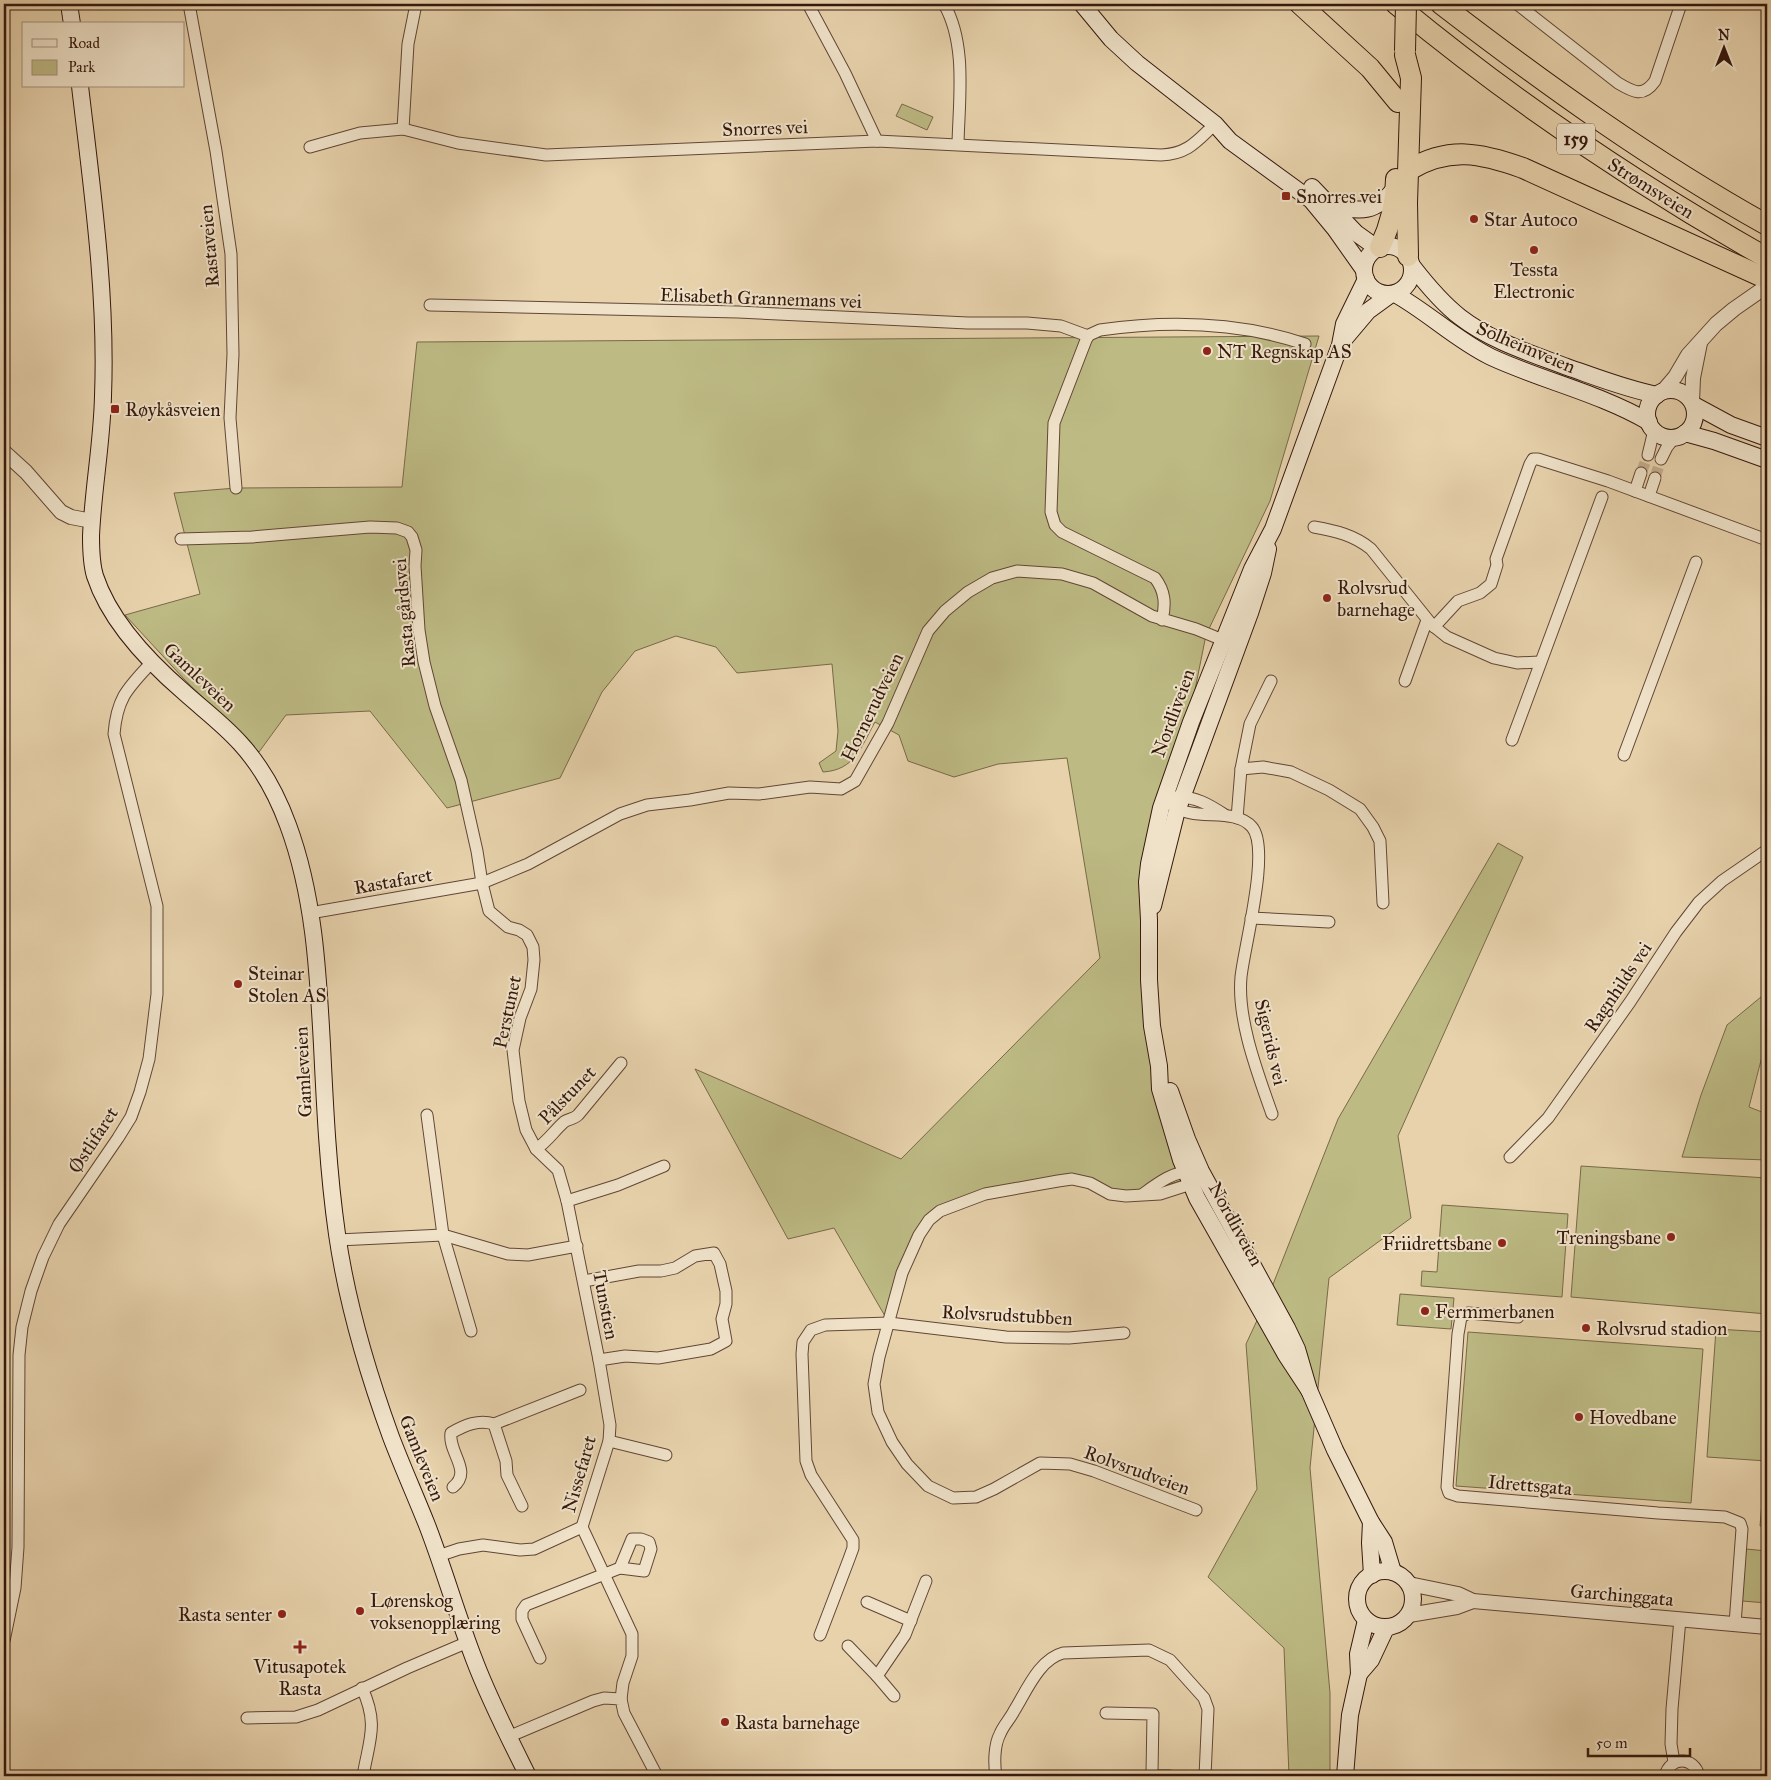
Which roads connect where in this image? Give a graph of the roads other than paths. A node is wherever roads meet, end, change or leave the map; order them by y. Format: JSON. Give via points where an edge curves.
{"nodes":[{"id":1,"x":69,"y":4,"type":"edge"},
{"id":2,"x":189,"y":4,"type":"edge"},
{"id":3,"x":416,"y":4,"type":"edge"},
{"id":4,"x":808,"y":4,"type":"edge"},
{"id":5,"x":944,"y":4,"type":"edge"},
{"id":6,"x":1082,"y":4,"type":"edge"},
{"id":7,"x":1300,"y":4,"type":"edge"},
{"id":8,"x":1396,"y":4,"type":"edge"},
{"id":9,"x":1406,"y":4,"type":"edge"},
{"id":10,"x":1441,"y":4,"type":"edge"},
{"id":11,"x":1518,"y":4,"type":"edge"},
{"id":12,"x":1682,"y":4,"type":"edge"},
{"id":13,"x":72,"y":22,"type":"edge"},
{"id":14,"x":1405,"y":53,"type":"junction"},
{"id":15,"x":80,"y":88,"type":"edge"},
{"id":16,"x":1398,"y":102,"type":"junction"},
{"id":17,"x":1215,"y":124,"type":"junction"},
{"id":18,"x":403,"y":129,"type":"junction"},
{"id":19,"x":877,"y":140,"type":"junction"},
{"id":20,"x":958,"y":144,"type":"junction"},
{"id":21,"x":310,"y":147,"type":"dead end"},
{"id":22,"x":1409,"y":170,"type":"junction"},
{"id":23,"x":1396,"y":187,"type":"junction"},
{"id":24,"x":1331,"y":205,"type":"junction"},
{"id":25,"x":1767,"y":225,"type":"edge"},
{"id":26,"x":1379,"y":248,"type":"junction"},
{"id":27,"x":1767,"y":258,"type":"edge"},
{"id":28,"x":1411,"y":262,"type":"junction"},
{"id":29,"x":1365,"y":274,"type":"junction"},
{"id":30,"x":1765,"y":285,"type":"edge"},
{"id":31,"x":1393,"y":295,"type":"junction"},
{"id":32,"x":430,"y":305,"type":"dead end"},
{"id":33,"x":1088,"y":336,"type":"junction"},
{"id":34,"x":1700,"y":343,"type":"junction"},
{"id":35,"x":1305,"y":344,"type":"dead end"},
{"id":36,"x":1340,"y":345,"type":"junction"},
{"id":37,"x":1660,"y":393,"type":"junction"},
{"id":38,"x":1693,"y":404,"type":"junction"},
{"id":39,"x":1651,"y":426,"type":"junction"},
{"id":40,"x":1680,"y":435,"type":"junction"},
{"id":41,"x":1767,"y":438,"type":"edge"},
{"id":42,"x":4,"y":452,"type":"edge"},
{"id":43,"x":1648,"y":455,"type":"tunnel mouth"},
{"id":44,"x":1661,"y":460,"type":"tunnel mouth"},
{"id":45,"x":1767,"y":460,"type":"edge"},
{"id":46,"x":1641,"y":473,"type":"tunnel mouth"},
{"id":47,"x":1655,"y":478,"type":"tunnel mouth"},
{"id":48,"x":236,"y":488,"type":"dead end"},
{"id":49,"x":1635,"y":491,"type":"junction"},
{"id":50,"x":1649,"y":496,"type":"junction"},
{"id":51,"x":1602,"y":497,"type":"dead end"},
{"id":52,"x":92,"y":521,"type":"junction"},
{"id":53,"x":1314,"y":527,"type":"dead end"},
{"id":54,"x":1273,"y":529,"type":"junction"},
{"id":55,"x":182,"y":539,"type":"dead end"},
{"id":56,"x":1767,"y":540,"type":"edge"},
{"id":57,"x":1696,"y":562,"type":"dead end"},
{"id":58,"x":1162,"y":620,"type":"junction"},
{"id":59,"x":1430,"y":623,"type":"junction"},
{"id":60,"x":1222,"y":640,"type":"junction"},
{"id":61,"x":1238,"y":647,"type":"junction"},
{"id":62,"x":152,"y":662,"type":"junction"},
{"id":63,"x":1540,"y":662,"type":"junction"},
{"id":64,"x":1271,"y":681,"type":"dead end"},
{"id":65,"x":1405,"y":681,"type":"dead end"},
{"id":66,"x":1512,"y":740,"type":"dead end"},
{"id":67,"x":1624,"y":755,"type":"dead end"},
{"id":68,"x":1241,"y":769,"type":"junction"},
{"id":69,"x":1165,"y":798,"type":"junction"},
{"id":70,"x":1180,"y":803,"type":"junction"},
{"id":71,"x":1237,"y":818,"type":"junction"},
{"id":72,"x":1767,"y":850,"type":"edge"},
{"id":73,"x":482,"y":883,"type":"junction"},
{"id":74,"x":1383,"y":903,"type":"dead end"},
{"id":75,"x":310,"y":913,"type":"junction"},
{"id":76,"x":1251,"y":918,"type":"junction"},
{"id":77,"x":1149,"y":920,"type":"junction"},
{"id":78,"x":1329,"y":922,"type":"dead end"},
{"id":79,"x":621,"y":1063,"type":"dead end"},
{"id":80,"x":1272,"y":1114,"type":"dead end"},
{"id":81,"x":427,"y":1115,"type":"dead end"},
{"id":82,"x":536,"y":1149,"type":"junction"},
{"id":83,"x":1510,"y":1157,"type":"dead end"},
{"id":84,"x":664,"y":1166,"type":"dead end"},
{"id":85,"x":1192,"y":1176,"type":"junction"},
{"id":86,"x":567,"y":1201,"type":"junction"},
{"id":87,"x":443,"y":1235,"type":"junction"},
{"id":88,"x":338,"y":1240,"type":"junction"},
{"id":89,"x":577,"y":1246,"type":"junction"},
{"id":90,"x":584,"y":1281,"type":"junction"},
{"id":91,"x":1518,"y":1317,"type":"dead end"},
{"id":92,"x":889,"y":1323,"type":"junction"},
{"id":93,"x":471,"y":1330,"type":"dead end"},
{"id":94,"x":1124,"y":1333,"type":"dead end"},
{"id":95,"x":600,"y":1365,"type":"junction"},
{"id":96,"x":580,"y":1390,"type":"dead end"},
{"id":97,"x":494,"y":1424,"type":"junction"},
{"id":98,"x":609,"y":1441,"type":"junction"},
{"id":99,"x":666,"y":1455,"type":"dead end"},
{"id":100,"x":453,"y":1487,"type":"dead end"},
{"id":101,"x":522,"y":1506,"type":"dead end"},
{"id":102,"x":1196,"y":1510,"type":"dead end"},
{"id":103,"x":1371,"y":1522,"type":"junction"},
{"id":104,"x":582,"y":1528,"type":"junction"},
{"id":105,"x":438,"y":1556,"type":"junction"},
{"id":106,"x":620,"y":1568,"type":"dead end"},
{"id":107,"x":1393,"y":1572,"type":"junction"},
{"id":108,"x":603,"y":1575,"type":"junction"},
{"id":109,"x":1372,"y":1575,"type":"junction"},
{"id":110,"x":926,"y":1581,"type":"dead end"},
{"id":111,"x":1409,"y":1584,"type":"junction"},
{"id":112,"x":867,"y":1602,"type":"dead end"},
{"id":113,"x":1473,"y":1602,"type":"junction"},
{"id":114,"x":1409,"y":1615,"type":"junction"},
{"id":115,"x":1680,"y":1619,"type":"junction"},
{"id":116,"x":911,"y":1620,"type":"junction"},
{"id":117,"x":1366,"y":1620,"type":"junction"},
{"id":118,"x":1735,"y":1624,"type":"junction"},
{"id":119,"x":1767,"y":1627,"type":"edge"},
{"id":120,"x":1386,"y":1628,"type":"junction"},
{"id":121,"x":820,"y":1636,"type":"dead end"},
{"id":122,"x":4,"y":1641,"type":"edge"},
{"id":123,"x":468,"y":1642,"type":"junction"},
{"id":124,"x":848,"y":1646,"type":"dead end"},
{"id":125,"x":540,"y":1658,"type":"dead end"},
{"id":126,"x":1358,"y":1674,"type":"junction"},
{"id":127,"x":877,"y":1676,"type":"junction"},
{"id":128,"x":362,"y":1688,"type":"junction"},
{"id":129,"x":894,"y":1696,"type":"dead end"},
{"id":130,"x":621,"y":1699,"type":"junction"},
{"id":131,"x":1106,"y":1713,"type":"dead end"},
{"id":132,"x":247,"y":1718,"type":"dead end"},
{"id":133,"x":508,"y":1737,"type":"junction"},
{"id":134,"x":1674,"y":1762,"type":"junction"},
{"id":135,"x":363,"y":1776,"type":"edge"},
{"id":136,"x":528,"y":1776,"type":"edge"},
{"id":137,"x":657,"y":1776,"type":"edge"},
{"id":138,"x":996,"y":1776,"type":"edge"},
{"id":139,"x":1170,"y":1776,"type":"edge"},
{"id":140,"x":1206,"y":1776,"type":"edge"},
{"id":141,"x":1345,"y":1776,"type":"edge"},
{"id":142,"x":1665,"y":1776,"type":"edge"},
{"id":143,"x":1699,"y":1776,"type":"edge"}],
"edges":[{"from":1,"to":13,"type":"main road"},
{"from":2,"to":48,"type":"street","name":"Rastaveien","via":[[231,254],[233,354],[230,418]]},
{"from":3,"to":18,"type":"street","via":[[408,44]]},
{"from":4,"to":19,"type":"street"},
{"from":5,"to":20,"type":"street","via":[[956,38]]},
{"from":6,"to":17,"type":"main road","via":[[1131,58]]},
{"from":7,"to":16,"type":"highway","via":[[1370,68]]},
{"from":8,"to":27,"type":"highway","name":"Strømsveien","number":"159","via":[[1568,134]]},
{"from":9,"to":14,"type":"highway","bridge":true},
{"from":10,"to":25,"type":"highway","name":"Strømsveien","number":"159","via":[[1584,111]]},
{"from":11,"to":12,"type":"street","via":[[1618,83],[1641,92],[1655,81]]},
{"from":14,"to":16,"type":"highway"},
{"from":14,"to":22,"type":"highway","via":[[1410,78]]},
{"from":15,"to":52,"type":"main road","via":[[103,334],[103,396]]},
{"from":16,"to":23,"type":"highway"},
{"from":17,"to":20,"type":"street","name":"Snorres vei","via":[[1188,149],[1173,154]]},
{"from":17,"to":24,"type":"main road","via":[[1236,131]]},
{"from":17,"to":29,"type":"main road","via":[[1230,140],[1311,200]]},
{"from":18,"to":19,"type":"street","name":"Snorres vei","via":[[458,143],[546,155]]},
{"from":18,"to":21,"type":"street","name":"Snorres vei","via":[[360,133]]},
{"from":19,"to":20,"type":"street","name":"Snorres vei"},
{"from":22,"to":28,"type":"highway","via":[[1407,204]]},
{"from":22,"to":30,"type":"highway","via":[[1433,158],[1458,154],[1504,161]]},
{"from":23,"to":24,"type":"main road","via":[[1388,198],[1372,208],[1354,210]]},
{"from":23,"to":26,"type":"highway","via":[[1386,233]]},
{"from":24,"to":26,"type":"main road","via":[[1356,233]]},
{"from":26,"to":28,"type":"main road","via":[[1395,247]]},
{"from":26,"to":29,"type":"main road","name":"Nordliveien","via":[[1366,259]]},
{"from":28,"to":31,"type":"main road","name":"Nordliveien","via":[[1413,274],[1407,287]]},
{"from":28,"to":37,"type":"main road","name":"Solheimveien","via":[[1446,305],[1482,332],[1596,377],[1634,390]]},
{"from":29,"to":31,"type":"main road","via":[[1373,289]]},
{"from":29,"to":36,"type":"main road","name":"Nordliveien","via":[[1344,324]]},
{"from":30,"to":34,"type":"street","via":[[1716,324]]},
{"from":31,"to":36,"type":"main road","name":"Nordliveien","via":[[1368,311]]},
{"from":31,"to":39,"type":"main road","name":"Solheimveien","via":[[1412,304],[1476,350],[1615,404]]},
{"from":32,"to":33,"type":"street","name":"Elisabeth Grannemans vei","via":[[1027,323],[1061,326]]},
{"from":33,"to":35,"type":"street","via":[[1107,329],[1187,324],[1266,332]]},
{"from":33,"to":58,"type":"street","via":[[1054,423],[1052,518],[1062,532],[1155,578],[1162,589],[1165,604]]},
{"from":34,"to":37,"type":"street"},
{"from":34,"to":38,"type":"street","via":[[1693,378]]},
{"from":36,"to":54,"type":"main road","name":"Nordliveien"},
{"from":37,"to":38,"type":"main road","via":[[1670,390],[1683,393]]},
{"from":37,"to":39,"type":"main road","via":[[1648,410]]},
{"from":38,"to":40,"type":"main road","via":[[1693,424]]},
{"from":38,"to":41,"type":"main road","via":[[1730,425]]},
{"from":39,"to":40,"type":"main road","via":[[1664,436]]},
{"from":39,"to":43,"type":"street"},
{"from":40,"to":44,"type":"street","via":[[1667,447]]},
{"from":40,"to":45,"type":"main road","via":[[1714,441]]},
{"from":42,"to":52,"type":"street","via":[[61,512]]},
{"from":46,"to":49,"type":"street"},
{"from":47,"to":50,"type":"street"},
{"from":49,"to":50,"type":"street"},
{"from":49,"to":59,"type":"street","via":[[1533,459],[1496,559],[1491,584],[1480,593],[1458,601]]},
{"from":50,"to":56,"type":"street"},
{"from":51,"to":63,"type":"street"},
{"from":52,"to":62,"type":"main road","name":"Gamleveien","via":[[92,557],[99,585],[120,623]]},
{"from":53,"to":59,"type":"street","via":[[1346,534],[1371,549]]},
{"from":54,"to":60,"type":"main road","name":"Nordliveien"},
{"from":54,"to":61,"type":"main road","name":"Nordliveien","via":[[1263,573]]},
{"from":55,"to":73,"type":"street","name":"Rasta gårdsvei","via":[[370,528],[397,528],[408,532],[416,550],[424,662],[434,706],[461,780]]},
{"from":57,"to":67,"type":"street"},
{"from":58,"to":60,"type":"street","name":"Hornerudveien"},
{"from":58,"to":73,"type":"street","name":"Hornerudveien","via":[[1093,583],[1062,574],[1017,571],[992,578],[945,611],[928,631],[888,723],[855,781],[841,789],[810,787],[758,794],[730,793],[647,805],[620,814],[528,864]]},
{"from":59,"to":63,"type":"street","via":[[1447,637],[1494,658],[1517,663]]},
{"from":59,"to":65,"type":"street"},
{"from":60,"to":61,"type":"street","name":"Hornerudveien"},
{"from":60,"to":69,"type":"main road","name":"Nordliveien"},
{"from":61,"to":70,"type":"main road","name":"Nordliveien"},
{"from":62,"to":75,"type":"main road","name":"Gamleveien","via":[[235,737],[265,777],[294,842]]},
{"from":62,"to":122,"type":"street","name":"Østlifaret","via":[[122,697],[114,734],[157,906],[157,994],[149,1059],[131,1117],[59,1224],[42,1258],[22,1327],[18,1546],[15,1588]]},
{"from":63,"to":66,"type":"street"},
{"from":64,"to":68,"type":"street","via":[[1250,724]]},
{"from":68,"to":71,"type":"street"},
{"from":68,"to":74,"type":"street","via":[[1263,767],[1291,772],[1360,809],[1380,841]]},
{"from":69,"to":70,"type":"street","name":"Sigerids vei"},
{"from":69,"to":77,"type":"main road","name":"Nordliveien","via":[[1147,882]]},
{"from":70,"to":71,"type":"street","name":"Sigerids vei","via":[[1205,815]]},
{"from":70,"to":77,"type":"main road","name":"Nordliveien"},
{"from":71,"to":76,"type":"street","name":"Sigerids vei","via":[[1252,827],[1259,843]]},
{"from":72,"to":83,"type":"street","name":"Ragnhilds vei","via":[[1698,902],[1548,1118]]},
{"from":73,"to":75,"type":"street","name":"Rastafaret"},
{"from":73,"to":82,"type":"street","name":"Perstunet","via":[[489,911],[508,927],[527,935],[533,947],[531,989],[520,1018],[514,1050],[519,1101],[526,1130]]},
{"from":75,"to":88,"type":"main road","name":"Gamleveien","via":[[318,967],[329,1166]]},
{"from":76,"to":78,"type":"street"},
{"from":76,"to":80,"type":"street","name":"Sigerids vei","via":[[1241,978],[1242,1014]]},
{"from":77,"to":85,"type":"main road","name":"Nordliveien","via":[[1150,1003],[1159,1066],[1187,1139]]},
{"from":79,"to":82,"type":"street","name":"Pålstunet","via":[[578,1115],[564,1122]]},
{"from":81,"to":87,"type":"street"},
{"from":82,"to":86,"type":"street","name":"Perstunet","via":[[558,1170]]},
{"from":84,"to":86,"type":"street"},
{"from":85,"to":92,"type":"street","name":"Rolvsrudveien","via":[[1156,1184],[1143,1194],[1118,1196],[1072,1179],[985,1194],[940,1211],[919,1235],[902,1273]]},
{"from":85,"to":103,"type":"main road","name":"Nordliveien","via":[[1287,1328],[1309,1390]]},
{"from":86,"to":89,"type":"street","name":"Perstunet"},
{"from":87,"to":88,"type":"street"},
{"from":87,"to":89,"type":"street","via":[[508,1254],[528,1255]]},
{"from":87,"to":93,"type":"street"},
{"from":88,"to":105,"type":"main road","name":"Gamleveien","via":[[351,1309],[369,1372]]},
{"from":89,"to":90,"type":"street","name":"Tunstien"},
{"from":90,"to":95,"type":"street","name":"Tunstien"},
{"from":90,"to":95,"type":"street","via":[[675,1268],[695,1256],[714,1253],[726,1291],[722,1319],[726,1341],[718,1346],[658,1358],[625,1356]]},
{"from":91,"to":118,"type":"street","name":"Idrettsgata","via":[[1468,1313],[1461,1316],[1449,1493],[1725,1517],[1740,1523]]},
{"from":92,"to":94,"type":"street","name":"Rolvsrudstubben","via":[[1006,1336],[1070,1338]]},
{"from":92,"to":102,"type":"street","name":"Rolvsrudveien","via":[[874,1384],[878,1412],[892,1442],[928,1486],[953,1498],[976,1497],[1040,1463],[1070,1464]]},
{"from":92,"to":121,"type":"street","via":[[825,1325],[811,1330],[803,1342],[806,1461],[811,1475],[853,1540],[853,1548]]},
{"from":95,"to":98,"type":"street","name":"Nissefaret","via":[[610,1425]]},
{"from":96,"to":97,"type":"street"},
{"from":97,"to":100,"type":"street","via":[[484,1421],[463,1426],[451,1434],[461,1475]]},
{"from":97,"to":101,"type":"street","via":[[508,1475]]},
{"from":98,"to":99,"type":"street"},
{"from":98,"to":104,"type":"street","name":"Nissefaret"},
{"from":103,"to":107,"type":"main road","name":"Nordliveien","via":[[1384,1542]]},
{"from":103,"to":109,"type":"main road","name":"Nordliveien"},
{"from":104,"to":105,"type":"street","name":"Nissefaret","via":[[534,1549],[482,1545]]},
{"from":104,"to":108,"type":"street"},
{"from":105,"to":123,"type":"main road","name":"Gamleveien"},
{"from":106,"to":108,"type":"street"},
{"from":107,"to":109,"type":"main road"},
{"from":107,"to":111,"type":"main road"},
{"from":108,"to":125,"type":"street","via":[[526,1605],[522,1619]]},
{"from":108,"to":130,"type":"street","via":[[632,1634],[632,1656]]},
{"from":109,"to":117,"type":"main road","via":[[1362,1583],[1357,1596],[1359,1610]]},
{"from":110,"to":116,"type":"street"},
{"from":111,"to":113,"type":"street","name":"Garchinggata","via":[[1458,1594]]},
{"from":111,"to":114,"type":"main road","via":[[1413,1600]]},
{"from":112,"to":116,"type":"street"},
{"from":113,"to":114,"type":"street","name":"Garchinggata"},
{"from":113,"to":115,"type":"street","name":"Garchinggata"},
{"from":114,"to":120,"type":"main road","via":[[1400,1624]]},
{"from":115,"to":118,"type":"street","name":"Garchinggata"},
{"from":115,"to":134,"type":"street","via":[[1670,1744]]},
{"from":116,"to":127,"type":"street"},
{"from":117,"to":120,"type":"main road"},
{"from":117,"to":126,"type":"main road","via":[[1358,1654]]},
{"from":118,"to":119,"type":"street","name":"Garchinggata"},
{"from":120,"to":126,"type":"main road","via":[[1371,1660]]},
{"from":123,"to":128,"type":"street"},
{"from":123,"to":133,"type":"main road","name":"Gamleveien"},
{"from":124,"to":127,"type":"street"},
{"from":126,"to":141,"type":"main road","via":[[1350,1714]]},
{"from":127,"to":129,"type":"street"},
{"from":128,"to":132,"type":"street","via":[[296,1717]]},
{"from":128,"to":135,"type":"street","via":[[372,1713],[372,1733]]},
{"from":130,"to":133,"type":"street","via":[[592,1701]]},
{"from":130,"to":137,"type":"street","via":[[624,1713]]},
{"from":131,"to":139,"type":"street","via":[[1153,1714],[1152,1773]]},
{"from":133,"to":136,"type":"main road","name":"Gamleveien"},
{"from":134,"to":142,"type":"street"},
{"from":134,"to":143,"type":"street","via":[[1690,1762]]},
{"from":138,"to":140,"type":"street","via":[[999,1735],[1046,1662],[1063,1653],[1149,1650],[1170,1660],[1204,1698],[1209,1725]]}]}
